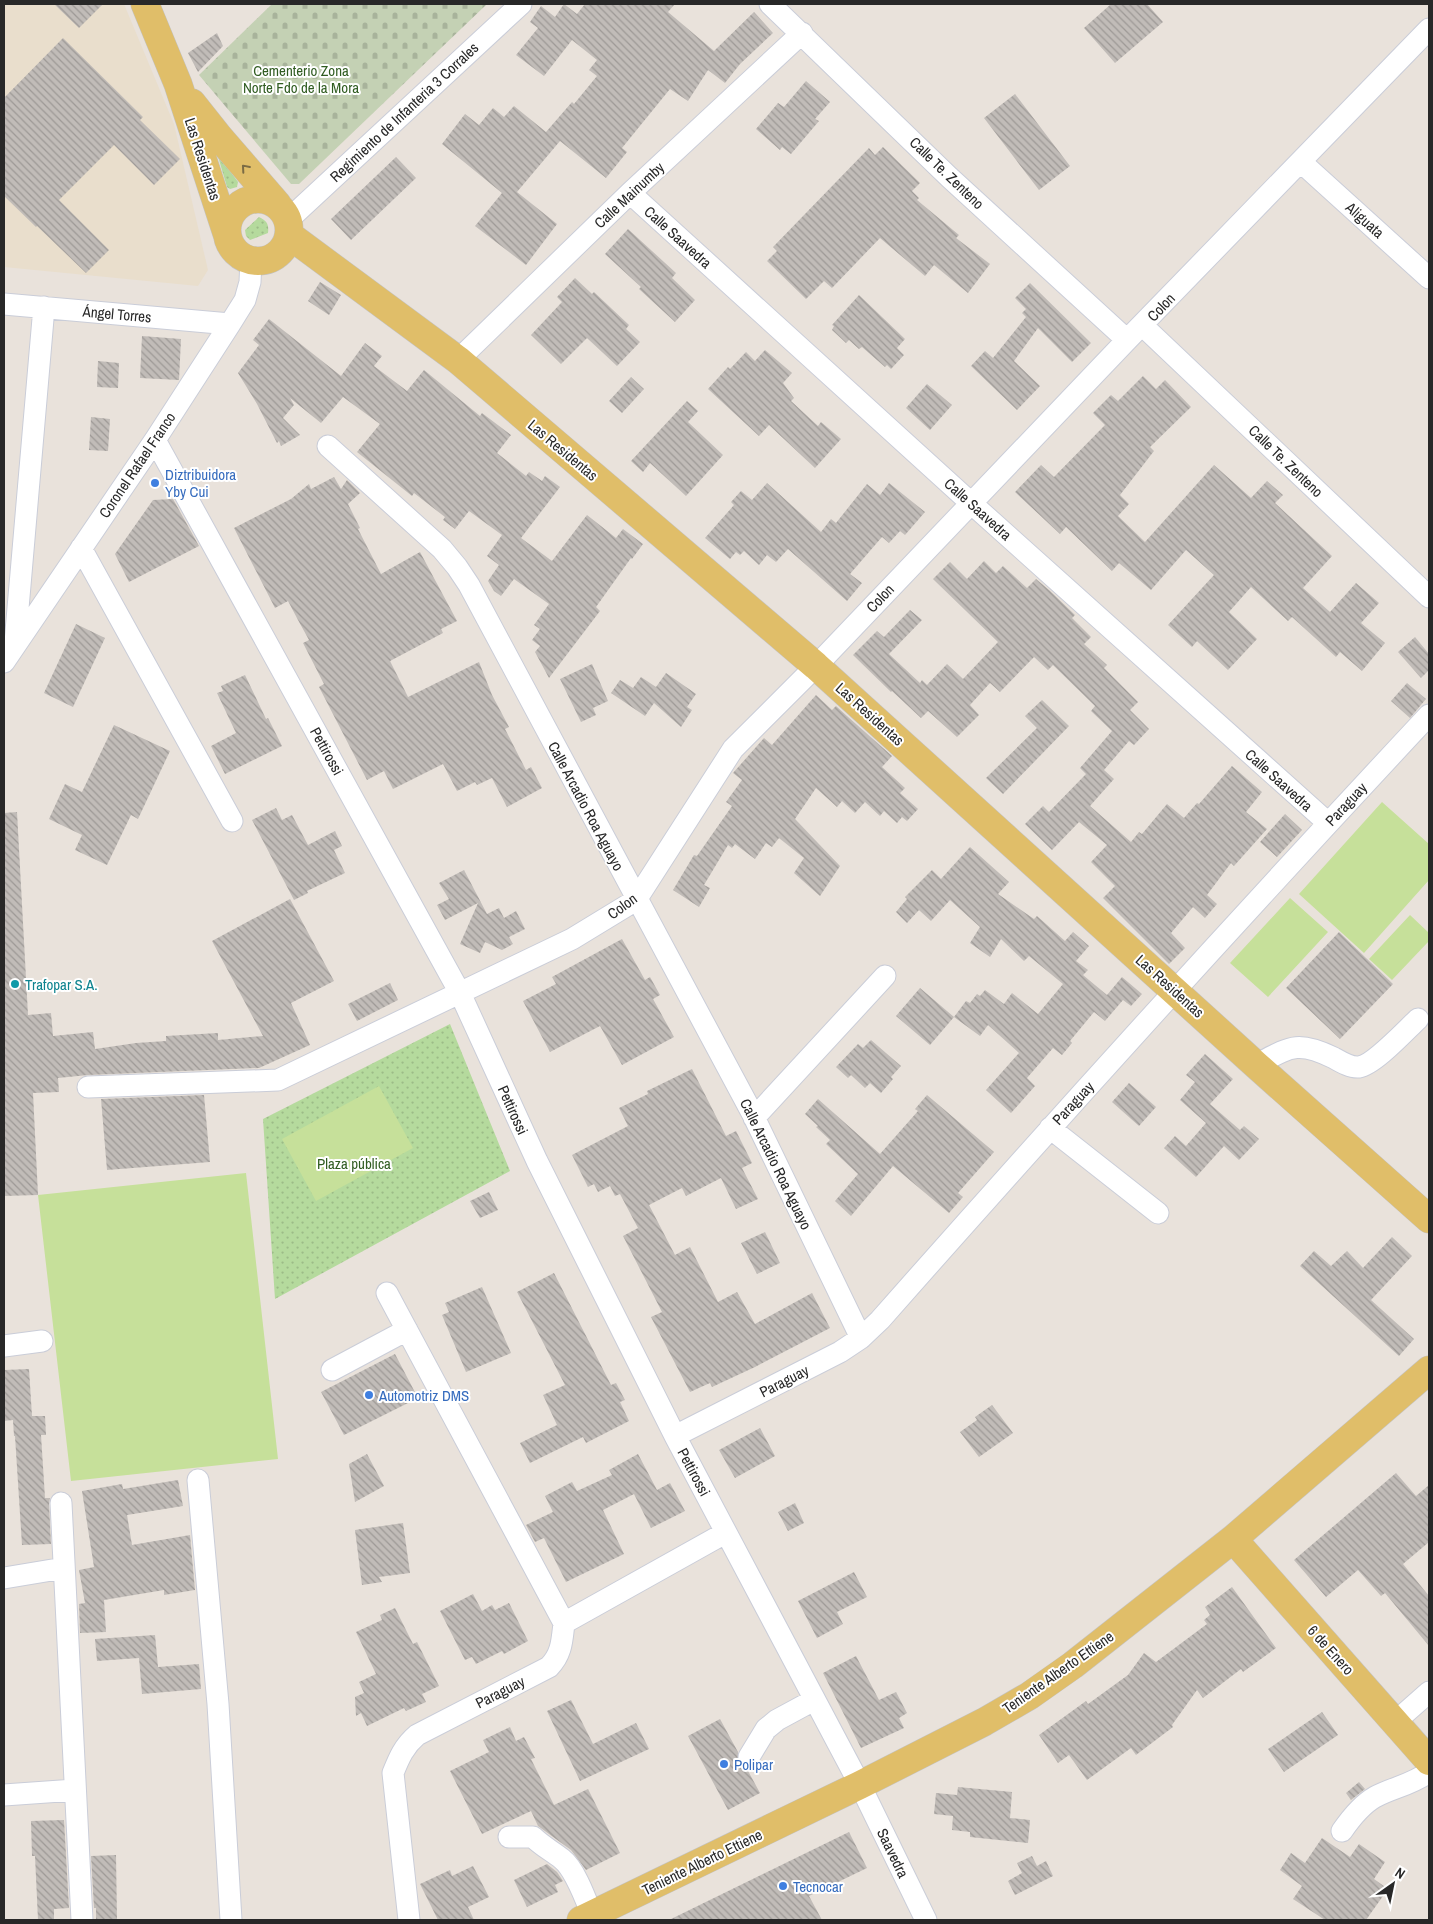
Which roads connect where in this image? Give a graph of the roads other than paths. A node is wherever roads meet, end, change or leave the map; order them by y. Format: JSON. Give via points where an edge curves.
{"nodes":[{"id":1,"x":145,"y":4,"type":"edge"},
{"id":2,"x":521,"y":4,"type":"edge"},
{"id":3,"x":770,"y":4,"type":"edge"},
{"id":4,"x":1429,"y":29,"type":"edge"},
{"id":5,"x":802,"y":33,"type":"junction"},
{"id":6,"x":178,"y":84,"type":"junction"},
{"id":7,"x":1301,"y":162,"type":"junction"},
{"id":8,"x":630,"y":193,"type":"junction"},
{"id":9,"x":285,"y":220,"type":"junction"},
{"id":10,"x":226,"y":234,"type":"junction"},
{"id":11,"x":250,"y":260,"type":"junction"},
{"id":12,"x":1429,"y":278,"type":"edge"},
{"id":13,"x":4,"y":304,"type":"edge"},
{"id":14,"x":44,"y":307,"type":"junction"},
{"id":15,"x":230,"y":324,"type":"junction"},
{"id":16,"x":1143,"y":326,"type":"junction"},
{"id":17,"x":1127,"y":340,"type":"junction"},
{"id":18,"x":458,"y":360,"type":"junction"},
{"id":19,"x":155,"y":440,"type":"junction"},
{"id":20,"x":328,"y":446,"type":"dead end"},
{"id":21,"x":971,"y":503,"type":"junction"},
{"id":22,"x":82,"y":548,"type":"junction"},
{"id":23,"x":1429,"y":597,"type":"edge"},
{"id":24,"x":9,"y":654,"type":"edge"},
{"id":25,"x":816,"y":666,"type":"junction"},
{"id":26,"x":1429,"y":715,"type":"edge"},
{"id":27,"x":232,"y":820,"type":"dead end"},
{"id":28,"x":1328,"y":824,"type":"junction"},
{"id":29,"x":636,"y":900,"type":"junction"},
{"id":30,"x":884,"y":976,"type":"dead end"},
{"id":31,"x":1176,"y":991,"type":"junction"},
{"id":32,"x":460,"y":993,"type":"junction"},
{"id":33,"x":1418,"y":1019,"type":"dead end"},
{"id":34,"x":1256,"y":1064,"type":"junction"},
{"id":35,"x":88,"y":1087,"type":"dead end"},
{"id":36,"x":754,"y":1118,"type":"junction"},
{"id":37,"x":1050,"y":1128,"type":"junction"},
{"id":38,"x":1158,"y":1213,"type":"dead end"},
{"id":39,"x":1429,"y":1219,"type":"edge"},
{"id":40,"x":387,"y":1293,"type":"dead end"},
{"id":41,"x":407,"y":1330,"type":"junction"},
{"id":42,"x":860,"y":1338,"type":"junction"},
{"id":43,"x":42,"y":1341,"type":"dead end"},
{"id":44,"x":4,"y":1346,"type":"edge"},
{"id":45,"x":332,"y":1370,"type":"dead end"},
{"id":46,"x":1429,"y":1370,"type":"edge"},
{"id":47,"x":675,"y":1436,"type":"junction"},
{"id":48,"x":198,"y":1480,"type":"dead end"},
{"id":49,"x":61,"y":1502,"type":"dead end"},
{"id":50,"x":726,"y":1533,"type":"junction"},
{"id":51,"x":1233,"y":1539,"type":"junction"},
{"id":52,"x":64,"y":1568,"type":"junction"},
{"id":53,"x":4,"y":1578,"type":"edge"},
{"id":54,"x":564,"y":1623,"type":"junction"},
{"id":55,"x":1429,"y":1692,"type":"edge"},
{"id":56,"x":814,"y":1700,"type":"junction"},
{"id":57,"x":1395,"y":1722,"type":"junction"},
{"id":58,"x":749,"y":1757,"type":"dead end"},
{"id":59,"x":1429,"y":1761,"type":"edge"},
{"id":60,"x":1429,"y":1772,"type":"edge"},
{"id":61,"x":860,"y":1786,"type":"junction"},
{"id":62,"x":75,"y":1790,"type":"junction"},
{"id":63,"x":4,"y":1795,"type":"edge"},
{"id":64,"x":1342,"y":1831,"type":"dead end"},
{"id":65,"x":510,"y":1837,"type":"dead end"},
{"id":66,"x":586,"y":1918,"type":"edge"},
{"id":67,"x":82,"y":1920,"type":"edge"},
{"id":68,"x":231,"y":1920,"type":"edge"},
{"id":69,"x":409,"y":1920,"type":"edge"},
{"id":70,"x":926,"y":1920,"type":"edge"}],
"edges":[{"from":1,"to":6,"type":"main road","name":"Las Residentas"},
{"from":2,"to":9,"type":"street","name":"Regimiento de Infanteria 3 Corrales"},
{"from":3,"to":5,"type":"street","name":"Calle Te. Zenteno"},
{"from":4,"to":7,"type":"street","name":"Colon"},
{"from":5,"to":8,"type":"street","name":"Calle Mainumby"},
{"from":5,"to":17,"type":"street","name":"Calle Te. Zenteno","via":[[949,177]]},
{"from":9,"to":6,"type":"main road","name":"Las Residentas","one_way":true},
{"from":6,"to":10,"type":"main road","name":"Las Residentas"},
{"from":7,"to":12,"type":"street","name":"Aliguata"},
{"from":7,"to":16,"type":"street","name":"Colon"},
{"from":8,"to":18,"type":"street","name":"Calle Mainumby"},
{"from":8,"to":21,"type":"street","name":"Calle Saavedra"},
{"from":9,"to":10,"type":"main road","via":[[267,200],[247,200],[230,213]]},
{"from":9,"to":11,"type":"main road","via":[[286,245],[280,253],[261,261]]},
{"from":9,"to":18,"type":"main road","name":"Las Residentas"},
{"from":10,"to":11,"type":"main road","via":[[234,251]]},
{"from":11,"to":15,"type":"street","name":"Coronel Rafael Franco","via":[[250,282],[245,300]]},
{"from":13,"to":14,"type":"street","name":"Ángel Torres"},
{"from":14,"to":15,"type":"street","name":"Ángel Torres"},
{"from":14,"to":24,"type":"street"},
{"from":15,"to":19,"type":"street","name":"Coronel Rafael Franco"},
{"from":16,"to":17,"type":"street","name":"Colon"},
{"from":16,"to":23,"type":"street","name":"Calle Te. Zenteno"},
{"from":17,"to":21,"type":"street","name":"Colon"},
{"from":18,"to":25,"type":"main road","name":"Las Residentas"},
{"from":19,"to":22,"type":"street","name":"Coronel Rafael Franco"},
{"from":19,"to":32,"type":"street","name":"Pettirossi"},
{"from":20,"to":29,"type":"street","name":"Calle Arcadio Roa Aguayo","via":[[457,566]]},
{"from":21,"to":25,"type":"street","name":"Colon"},
{"from":21,"to":28,"type":"street","name":"Calle Saavedra"},
{"from":22,"to":24,"type":"street","name":"Coronel Rafael Franco"},
{"from":22,"to":27,"type":"street"},
{"from":25,"to":29,"type":"street","name":"Colon","via":[[734,749]]},
{"from":25,"to":31,"type":"main road","name":"Las Residentas"},
{"from":26,"to":28,"type":"street","name":"Paraguay"},
{"from":28,"to":31,"type":"street","name":"Paraguay"},
{"from":29,"to":32,"type":"street","name":"Colon","via":[[572,939]]},
{"from":29,"to":36,"type":"street","name":"Calle Arcadio Roa Aguayo"},
{"from":30,"to":36,"type":"street"},
{"from":31,"to":34,"type":"main road","name":"Las Residentas"},
{"from":31,"to":37,"type":"street","name":"Paraguay"},
{"from":32,"to":35,"type":"street","name":"Colon","via":[[278,1080]]},
{"from":32,"to":47,"type":"street","name":"Pettirossi","via":[[537,1162]]},
{"from":33,"to":34,"type":"street","via":[[1370,1063],[1359,1067],[1303,1046],[1285,1050]]},
{"from":34,"to":39,"type":"main road","name":"Las Residentas"},
{"from":36,"to":42,"type":"street","name":"Calle Arcadio Roa Aguayo"},
{"from":37,"to":38,"type":"street"},
{"from":37,"to":42,"type":"street","name":"Paraguay","via":[[880,1320]]},
{"from":40,"to":41,"type":"street"},
{"from":41,"to":45,"type":"street"},
{"from":41,"to":54,"type":"street"},
{"from":42,"to":47,"type":"street","name":"Paraguay","via":[[840,1352]]},
{"from":43,"to":44,"type":"street"},
{"from":46,"to":51,"type":"main road","name":"Teniente Alberto Ettiene"},
{"from":47,"to":50,"type":"street","name":"Pettirossi"},
{"from":48,"to":68,"type":"street","via":[[218,1704]]},
{"from":49,"to":52,"type":"street"},
{"from":50,"to":54,"type":"street"},
{"from":50,"to":56,"type":"street","name":"Pettirossi"},
{"from":51,"to":57,"type":"main road","name":"6 de Enero"},
{"from":51,"to":61,"type":"main road","name":"Teniente Alberto Ettiene","via":[[1029,1696]]},
{"from":52,"to":53,"type":"street"},
{"from":52,"to":62,"type":"street"},
{"from":54,"to":69,"type":"street","name":"Paraguay","via":[[561,1648],[549,1667],[417,1735],[401,1752],[392,1773]]},
{"from":55,"to":57,"type":"street"},
{"from":56,"to":58,"type":"street","via":[[766,1729]]},
{"from":56,"to":61,"type":"street","name":"Pettirossi"},
{"from":57,"to":59,"type":"main road","name":"6 de Enero"},
{"from":60,"to":64,"type":"street","via":[[1415,1782],[1374,1798],[1354,1815]]},
{"from":61,"to":66,"type":"main road","name":"Teniente Alberto Ettiene"},
{"from":61,"to":70,"type":"street","name":"Saavedra"},
{"from":62,"to":63,"type":"street"},
{"from":62,"to":67,"type":"street"},
{"from":65,"to":66,"type":"street","via":[[533,1837],[563,1860],[570,1868]]}]}
